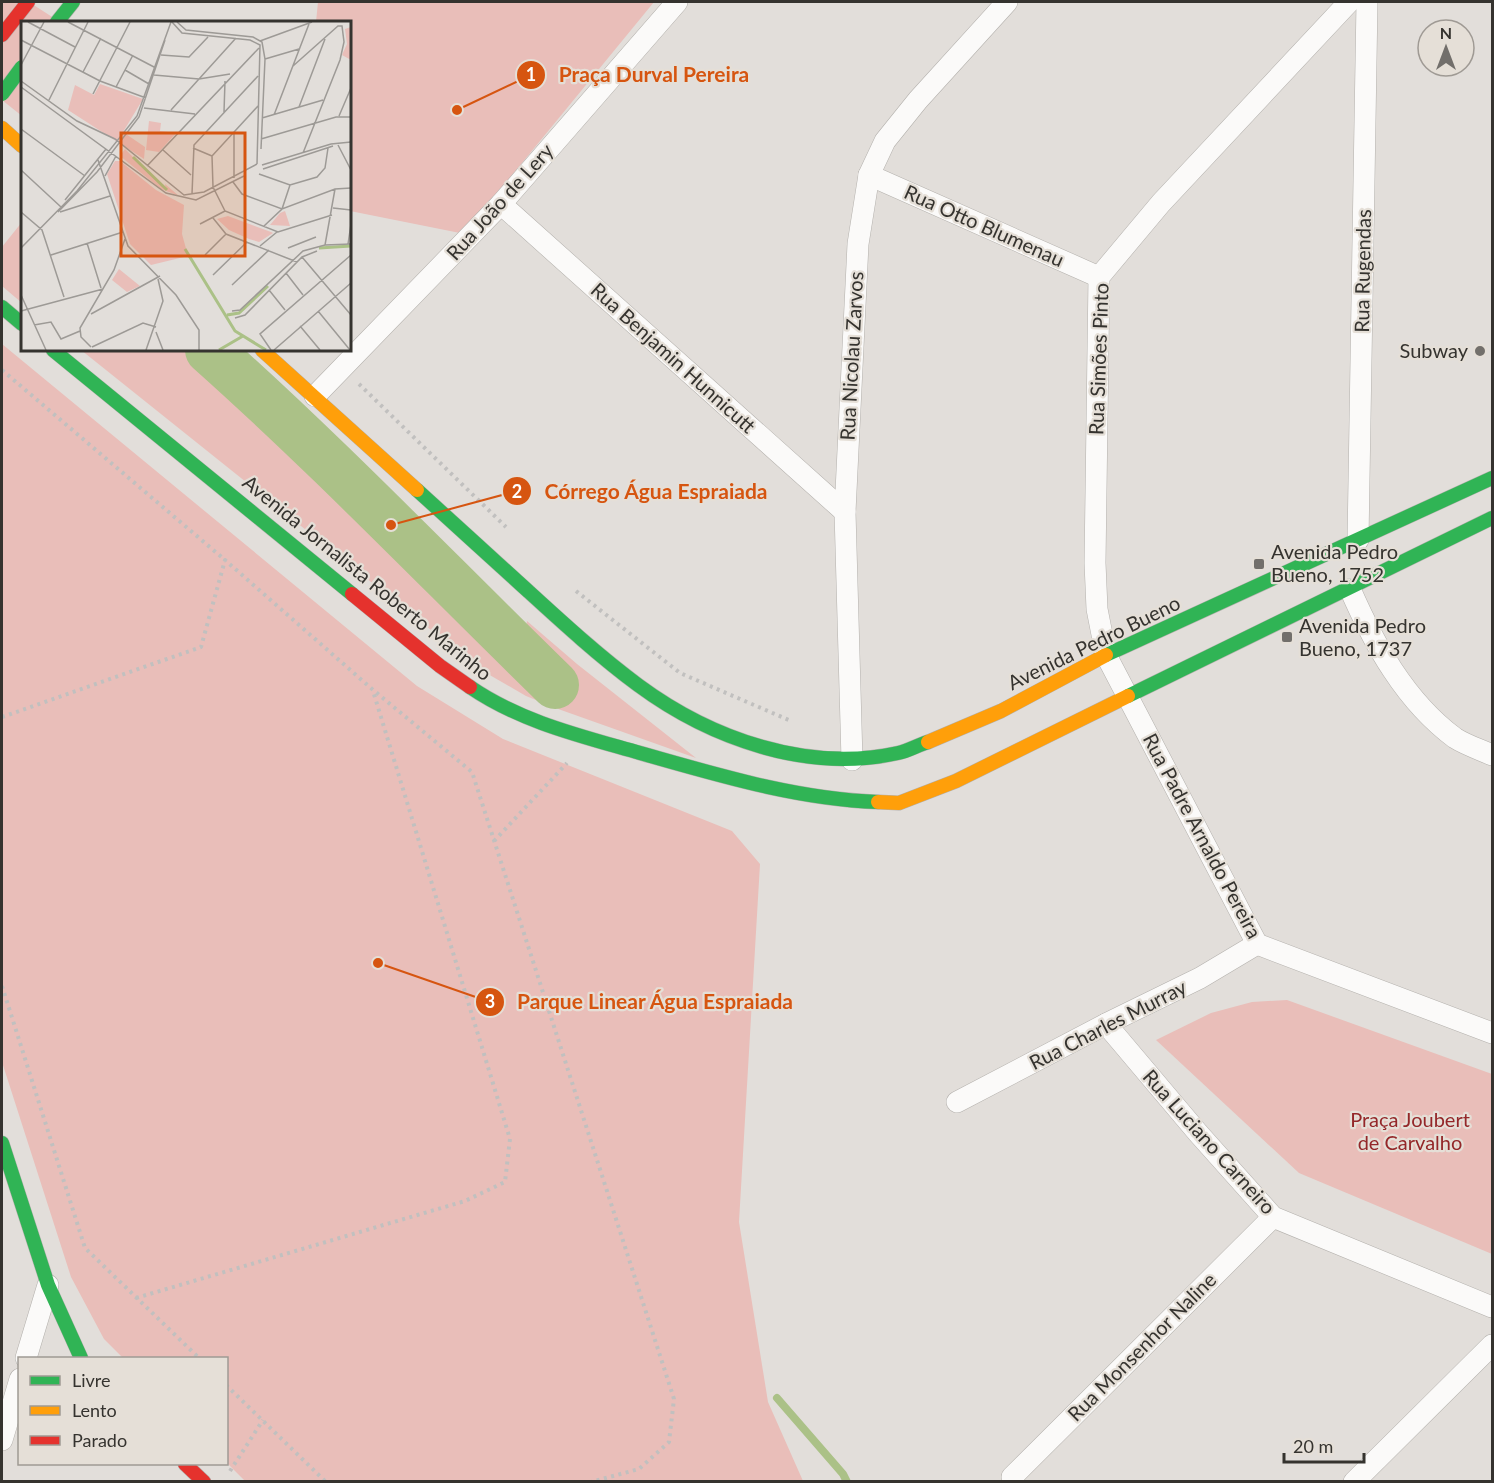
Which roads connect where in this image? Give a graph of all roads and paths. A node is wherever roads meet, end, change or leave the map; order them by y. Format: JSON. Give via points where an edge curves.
{"nodes":[{"id":1,"x":28,"y":2,"type":"edge"},
{"id":2,"x":73,"y":2,"type":"edge"},
{"id":3,"x":677,"y":2,"type":"edge"},
{"id":4,"x":1007,"y":2,"type":"edge"},
{"id":5,"x":1349,"y":2,"type":"edge"},
{"id":6,"x":1367,"y":2,"type":"edge"},
{"id":7,"x":58,"y":21,"type":"edge"},
{"id":8,"x":2,"y":35,"type":"edge"},
{"id":9,"x":21,"y":68,"type":"edge"},
{"id":10,"x":2,"y":94,"type":"edge"},
{"id":11,"x":2,"y":128,"type":"edge"},
{"id":12,"x":21,"y":145,"type":"edge"},
{"id":13,"x":869,"y":176,"type":"junction"},
{"id":14,"x":501,"y":204,"type":"junction"},
{"id":15,"x":1099,"y":277,"type":"junction"},
{"id":16,"x":5,"y":312,"type":"edge"},
{"id":17,"x":21,"y":323,"type":"edge"},
{"id":18,"x":54,"y":351,"type":"edge"},
{"id":19,"x":263,"y":351,"type":"edge"},
{"id":20,"x":2,"y":370,"type":"edge"},
{"id":21,"x":366,"y":392,"type":"dead end"},
{"id":22,"x":315,"y":396,"type":"junction"},
{"id":23,"x":1492,"y":478,"type":"edge"},
{"id":24,"x":844,"y":512,"type":"junction"},
{"id":25,"x":1492,"y":518,"type":"edge"},
{"id":26,"x":507,"y":528,"type":"dead end"},
{"id":27,"x":1358,"y":540,"type":"junction"},
{"id":28,"x":225,"y":560,"type":"junction"},
{"id":29,"x":1350,"y":589,"type":"junction"},
{"id":30,"x":575,"y":590,"type":"dead end"},
{"id":31,"x":1106,"y":656,"type":"junction"},
{"id":32,"x":372,"y":690,"type":"junction"},
{"id":33,"x":1128,"y":698,"type":"junction"},
{"id":34,"x":2,"y":717,"type":"edge"},
{"id":35,"x":792,"y":721,"type":"dead end"},
{"id":36,"x":1492,"y":755,"type":"edge"},
{"id":37,"x":572,"y":758,"type":"dead end"},
{"id":38,"x":852,"y":760,"type":"junction"},
{"id":39,"x":494,"y":841,"type":"junction"},
{"id":40,"x":1257,"y":944,"type":"junction"},
{"id":41,"x":2,"y":986,"type":"edge"},
{"id":42,"x":1106,"y":1024,"type":"junction"},
{"id":43,"x":1492,"y":1033,"type":"edge"},
{"id":44,"x":957,"y":1102,"type":"dead end"},
{"id":45,"x":2,"y":1143,"type":"edge"},
{"id":46,"x":9,"y":1194,"type":"edge"},
{"id":47,"x":1272,"y":1217,"type":"junction"},
{"id":48,"x":48,"y":1285,"type":"junction"},
{"id":49,"x":136,"y":1298,"type":"junction"},
{"id":50,"x":1492,"y":1307,"type":"edge"},
{"id":51,"x":1492,"y":1345,"type":"edge"},
{"id":52,"x":27,"y":1357,"type":"edge"},
{"id":53,"x":80,"y":1357,"type":"edge"},
{"id":54,"x":197,"y":1357,"type":"edge"},
{"id":55,"x":18,"y":1386,"type":"edge"},
{"id":56,"x":228,"y":1387,"type":"edge"},
{"id":57,"x":263,"y":1420,"type":"junction"},
{"id":58,"x":2,"y":1440,"type":"edge"},
{"id":59,"x":186,"y":1465,"type":"edge"},
{"id":60,"x":227,"y":1476,"type":"dead end"},
{"id":61,"x":1012,"y":1477,"type":"dead end"},
{"id":62,"x":204,"y":1482,"type":"edge"},
{"id":63,"x":326,"y":1482,"type":"edge"},
{"id":64,"x":591,"y":1482,"type":"edge"},
{"id":65,"x":1354,"y":1482,"type":"edge"}],
"edges":[{"from":1,"to":8,"type":"main road"},
{"from":2,"to":7,"type":"main road"},
{"from":3,"to":14,"type":"street","name":"Rua João de Lery"},
{"from":4,"to":13,"type":"street","name":"Rua Nicolau Zarvos","via":[[885,141]]},
{"from":5,"to":15,"type":"street","name":"Rua Simões Pinto","via":[[1161,203]]},
{"from":6,"to":27,"type":"street","name":"Rua Rugendas"},
{"from":9,"to":10,"type":"main road","bridge":true},
{"from":11,"to":12,"type":"main road"},
{"from":13,"to":15,"type":"street","name":"Rua Otto Blumenau"},
{"from":13,"to":24,"type":"street","name":"Rua Nicolau Zarvos","via":[[858,244]]},
{"from":14,"to":22,"type":"street","name":"Rua João de Lery"},
{"from":14,"to":24,"type":"street","name":"Rua Benjamin Hunnicutt"},
{"from":15,"to":31,"type":"street","name":"Rua Simões Pinto","via":[[1095,563],[1097,609]]},
{"from":16,"to":17,"type":"main road"},
{"from":18,"to":33,"type":"main road","name":"Avenida Jornalista Roberto Marinho","via":[[440,666],[489,700],[547,726],[728,778],[805,795],[899,803],[956,781]]},
{"from":19,"to":22,"type":"main road"},
{"from":20,"to":28,"type":"path"},
{"from":21,"to":26,"type":"path"},
{"from":22,"to":38,"type":"main road","name":"Avenida Pedro Bueno","via":[[582,640],[643,688],[698,722],[754,745],[801,756]]},
{"from":23,"to":27,"type":"main road","name":"Avenida Pedro Bueno"},
{"from":24,"to":38,"type":"street","name":"Rua Nicolau Zarvos"},
{"from":25,"to":29,"type":"main road"},
{"from":27,"to":31,"type":"main road","name":"Avenida Pedro Bueno"},
{"from":28,"to":32,"type":"path"},
{"from":28,"to":34,"type":"path","via":[[201,647]]},
{"from":29,"to":33,"type":"main road"},
{"from":29,"to":36,"type":"street","via":[[1372,637],[1418,705],[1456,739]]},
{"from":30,"to":35,"type":"path","via":[[680,673]]},
{"from":31,"to":33,"type":"street","name":"Rua Simões Pinto"},
{"from":31,"to":38,"type":"main road","name":"Avenida Pedro Bueno","via":[[991,715],[900,753]]},
{"from":32,"to":39,"type":"path","via":[[472,772]]},
{"from":32,"to":49,"type":"path","via":[[510,1138],[505,1182],[465,1201]]},
{"from":33,"to":40,"type":"street","name":"Rua Padre Arnaldo Pereira"},
{"from":37,"to":39,"type":"path"},
{"from":39,"to":64,"type":"path","via":[[674,1399],[669,1442],[639,1469]]},
{"from":40,"to":42,"type":"street","name":"Rua Charles Murray","via":[[1200,978]]},
{"from":40,"to":43,"type":"street","name":"Rua Padre Arnaldo Pereira"},
{"from":41,"to":49,"type":"path","via":[[85,1248]]},
{"from":42,"to":44,"type":"street","name":"Rua Charles Murray"},
{"from":42,"to":47,"type":"street","name":"Rua Luciano Carneiro"},
{"from":45,"to":46,"type":"main road"},
{"from":46,"to":48,"type":"main road"},
{"from":47,"to":50,"type":"street","name":"Rua Luciano Carneiro"},
{"from":47,"to":61,"type":"street","name":"Rua Monsenhor Naline"},
{"from":48,"to":52,"type":"street"},
{"from":48,"to":53,"type":"main road"},
{"from":49,"to":54,"type":"path"},
{"from":51,"to":65,"type":"street"},
{"from":55,"to":58,"type":"street"},
{"from":56,"to":57,"type":"path"},
{"from":57,"to":60,"type":"path"},
{"from":57,"to":63,"type":"path"},
{"from":59,"to":62,"type":"main road"}]}
